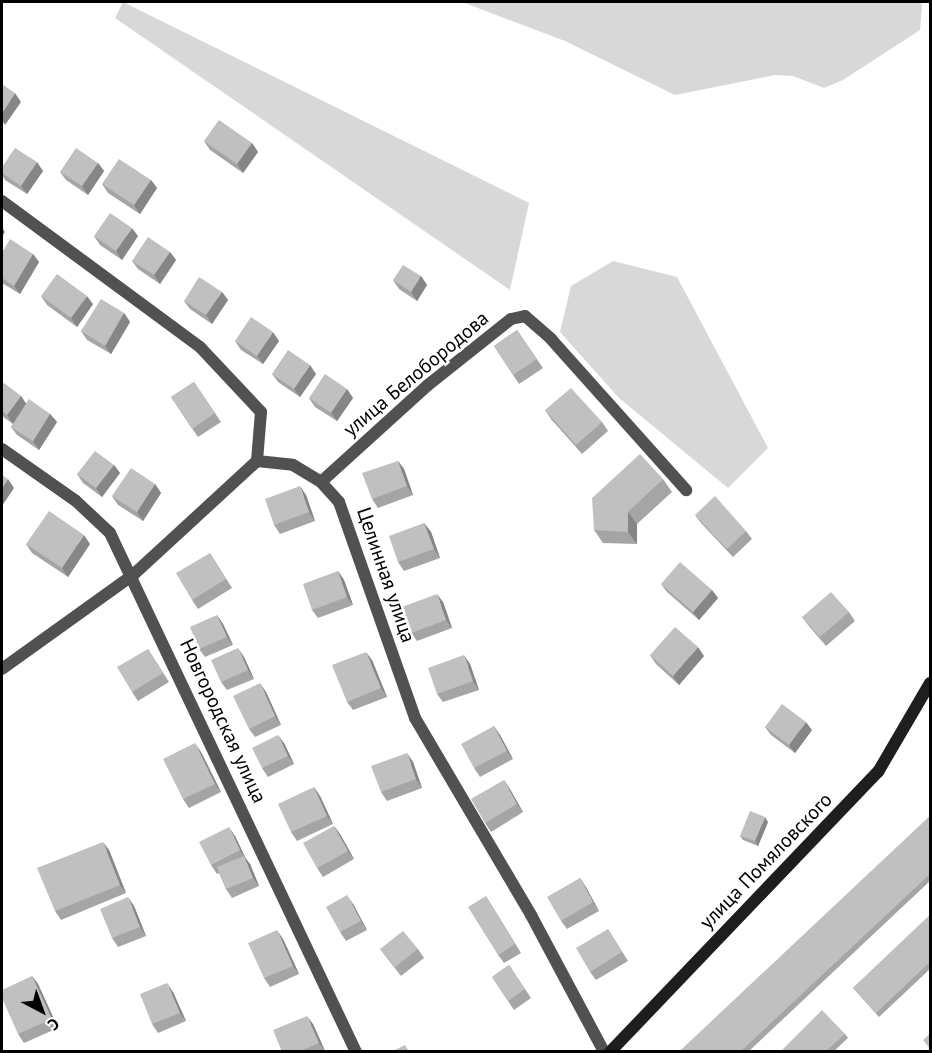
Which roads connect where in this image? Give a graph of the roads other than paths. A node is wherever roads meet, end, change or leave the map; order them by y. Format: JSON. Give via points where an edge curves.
{"nodes":[{"id":1,"x":2,"y":201,"type":"edge"},
{"id":2,"x":2,"y":449,"type":"edge"},
{"id":3,"x":257,"y":461,"type":"junction"},
{"id":4,"x":321,"y":482,"type":"junction"},
{"id":5,"x":686,"y":490,"type":"dead end"},
{"id":6,"x":133,"y":575,"type":"junction"},
{"id":7,"x":2,"y":669,"type":"edge"},
{"id":8,"x":930,"y":683,"type":"edge"},
{"id":9,"x":356,"y":1052,"type":"edge"},
{"id":10,"x":604,"y":1052,"type":"edge"},
{"id":11,"x":610,"y":1052,"type":"edge"}],
"edges":[{"from":1,"to":3,"type":"street","via":[[200,347],[261,412]]},
{"from":2,"to":6,"type":"street","name":"Новгородская улица","via":[[76,501],[111,533]]},
{"from":3,"to":4,"type":"street","name":"Целинная улица","via":[[293,465]]},
{"from":3,"to":6,"type":"street"},
{"from":4,"to":5,"type":"street","name":"улица Белобородова","via":[[428,386],[511,319],[525,316],[551,339]]},
{"from":4,"to":10,"type":"street","name":"Целинная улица","via":[[339,502],[348,520],[415,718],[531,915]]},
{"from":6,"to":7,"type":"street"},
{"from":6,"to":9,"type":"street","name":"Новгородская улица"},
{"from":8,"to":11,"type":"street","name":"улица Помяловского","via":[[878,772]]}]}
